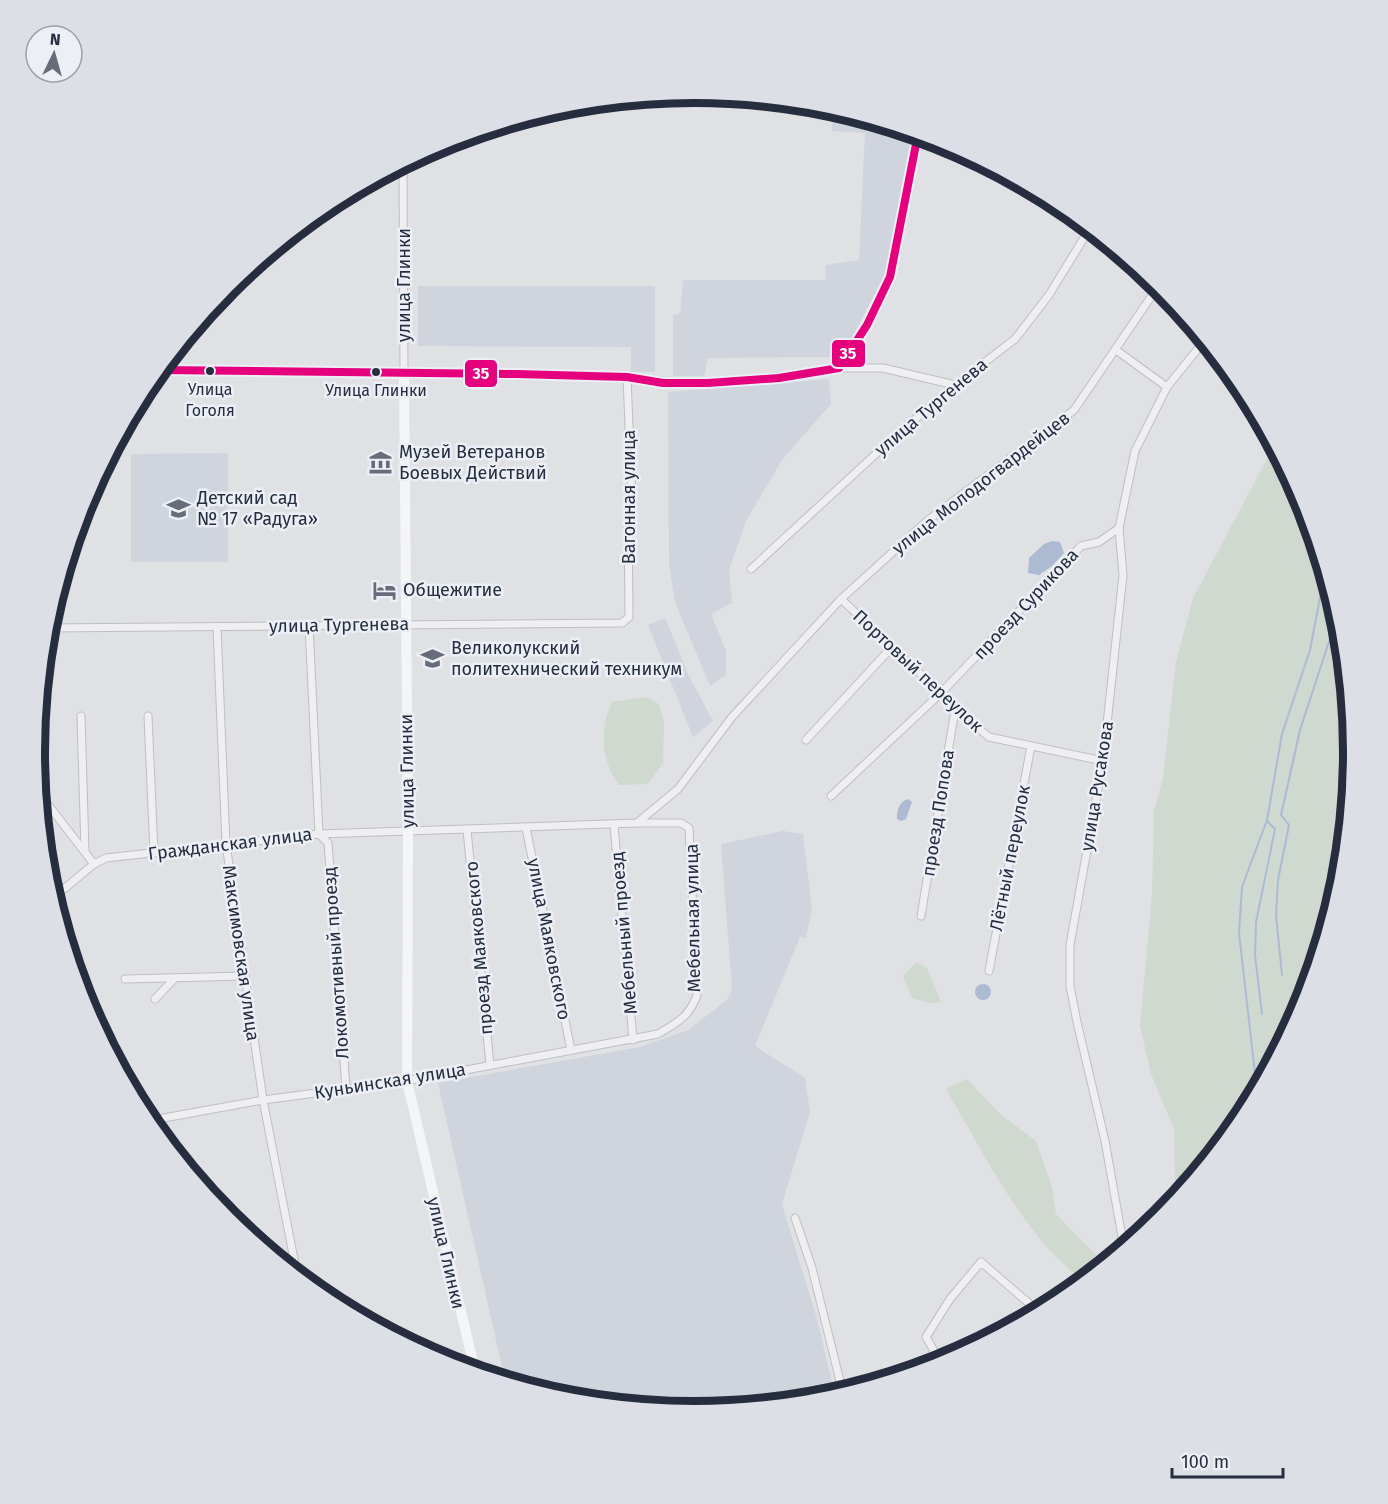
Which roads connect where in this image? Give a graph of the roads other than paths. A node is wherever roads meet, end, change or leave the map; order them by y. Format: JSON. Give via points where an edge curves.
{"nodes":[{"id":1,"x":916,"y":142,"type":"edge"},
{"id":2,"x":403,"y":172,"type":"edge"},
{"id":3,"x":1086,"y":235,"type":"edge"},
{"id":4,"x":1153,"y":293,"type":"edge"},
{"id":5,"x":1200,"y":346,"type":"edge"},
{"id":6,"x":1116,"y":350,"type":"junction"},
{"id":7,"x":839,"y":368,"type":"junction"},
{"id":8,"x":169,"y":370,"type":"edge"},
{"id":9,"x":404,"y":374,"type":"junction"},
{"id":10,"x":627,"y":377,"type":"junction"},
{"id":11,"x":954,"y":385,"type":"junction"},
{"id":12,"x":1167,"y":387,"type":"junction"},
{"id":13,"x":1119,"y":528,"type":"junction"},
{"id":14,"x":751,"y":569,"type":"dead end"},
{"id":15,"x":841,"y":599,"type":"junction"},
{"id":16,"x":629,"y":617,"type":"joint"},
{"id":17,"x":405,"y":623,"type":"junction"},
{"id":18,"x":309,"y":625,"type":"junction"},
{"id":19,"x":57,"y":628,"type":"edge"},
{"id":20,"x":217,"y":628,"type":"junction"},
{"id":21,"x":892,"y":647,"type":"junction"},
{"id":22,"x":941,"y":693,"type":"junction"},
{"id":23,"x":956,"y":710,"type":"junction"},
{"id":24,"x":81,"y":716,"type":"dead end"},
{"id":25,"x":148,"y":716,"type":"dead end"},
{"id":26,"x":806,"y":740,"type":"dead end"},
{"id":27,"x":1031,"y":746,"type":"junction"},
{"id":28,"x":1103,"y":761,"type":"junction"},
{"id":29,"x":831,"y":796,"type":"dead end"},
{"id":30,"x":47,"y":803,"type":"edge"},
{"id":31,"x":637,"y":823,"type":"junction"},
{"id":32,"x":614,"y":825,"type":"junction"},
{"id":33,"x":526,"y":828,"type":"junction"},
{"id":34,"x":689,"y":828,"type":"joint"},
{"id":35,"x":467,"y":830,"type":"junction"},
{"id":36,"x":408,"y":832,"type":"junction"},
{"id":37,"x":319,"y":834,"type":"junction"},
{"id":38,"x":226,"y":844,"type":"junction"},
{"id":39,"x":85,"y":851,"type":"junction"},
{"id":40,"x":154,"y":853,"type":"junction"},
{"id":41,"x":94,"y":864,"type":"junction"},
{"id":42,"x":60,"y":891,"type":"edge"},
{"id":43,"x":921,"y":916,"type":"dead end"},
{"id":44,"x":989,"y":971,"type":"dead end"},
{"id":45,"x":245,"y":975,"type":"junction"},
{"id":46,"x":174,"y":979,"type":"junction"},
{"id":47,"x":125,"y":980,"type":"dead end"},
{"id":48,"x":155,"y":999,"type":"dead end"},
{"id":49,"x":692,"y":1008,"type":"joint"},
{"id":50,"x":633,"y":1040,"type":"junction"},
{"id":51,"x":571,"y":1050,"type":"junction"},
{"id":52,"x":490,"y":1065,"type":"junction"},
{"id":53,"x":407,"y":1081,"type":"junction"},
{"id":54,"x":346,"y":1088,"type":"junction"},
{"id":55,"x":263,"y":1100,"type":"junction"},
{"id":56,"x":158,"y":1118,"type":"edge"},
{"id":57,"x":795,"y":1218,"type":"dead end"},
{"id":58,"x":1122,"y":1240,"type":"edge"},
{"id":59,"x":295,"y":1264,"type":"edge"},
{"id":60,"x":1032,"y":1306,"type":"edge"},
{"id":61,"x":936,"y":1354,"type":"edge"},
{"id":62,"x":473,"y":1362,"type":"edge"},
{"id":63,"x":841,"y":1384,"type":"edge"}],
"edges":[{"from":1,"to":7,"type":"street","via":[[890,277],[867,325]]},
{"from":2,"to":9,"type":"street","name":"улица Глинки"},
{"from":3,"to":11,"type":"street","name":"улица Тургенева","via":[[1049,295],[1015,339]]},
{"from":4,"to":6,"type":"street","name":"улица Молодогвардейцев"},
{"from":5,"to":12,"type":"street","name":"улица Русакова"},
{"from":6,"to":12,"type":"street"},
{"from":6,"to":15,"type":"street","name":"улица Молодогвардейцев","via":[[1074,410],[927,521]]},
{"from":7,"to":10,"type":"street","via":[[779,378],[708,383],[663,383]]},
{"from":7,"to":11,"type":"street","via":[[883,368]]},
{"from":8,"to":9,"type":"street"},
{"from":9,"to":10,"type":"street"},
{"from":9,"to":17,"type":"street","name":"улица Глинки"},
{"from":10,"to":16,"type":"street","name":"Вагонная улица","via":[[632,500],[628,511]]},
{"from":11,"to":14,"type":"street","name":"улица Тургенева"},
{"from":12,"to":13,"type":"street","name":"улица Русакова","via":[[1135,451]]},
{"from":13,"to":22,"type":"street","name":"проезд Сурикова","via":[[1099,542],[1081,546]]},
{"from":13,"to":28,"type":"street","name":"улица Русакова","via":[[1123,575]]},
{"from":15,"to":21,"type":"street","name":"Портовый переулок"},
{"from":15,"to":31,"type":"street","name":"улица Молодогвардейцев","via":[[732,717],[678,789]]},
{"from":16,"to":17,"type":"street","name":"улица Тургенева","via":[[622,623]]},
{"from":17,"to":18,"type":"street","name":"улица Тургенева"},
{"from":17,"to":36,"type":"street","name":"улица Глинки"},
{"from":18,"to":20,"type":"street","name":"улица Тургенева"},
{"from":18,"to":37,"type":"street","name":"Локомотивный проезд"},
{"from":19,"to":20,"type":"street","name":"улица Тургенева"},
{"from":20,"to":38,"type":"street","name":"Максимовская улица"},
{"from":21,"to":22,"type":"street","name":"Портовый переулок"},
{"from":21,"to":26,"type":"street"},
{"from":22,"to":23,"type":"street","name":"Портовый переулок"},
{"from":22,"to":29,"type":"street"},
{"from":23,"to":27,"type":"street","name":"Портовый переулок","via":[[990,737]]},
{"from":23,"to":43,"type":"street","name":"проезд Попова"},
{"from":24,"to":39,"type":"street"},
{"from":25,"to":40,"type":"street"},
{"from":27,"to":28,"type":"street","name":"Портовый переулок"},
{"from":27,"to":44,"type":"street","name":"Лётный переулок"},
{"from":28,"to":58,"type":"street","name":"улица Русакова","via":[[1070,945],[1070,986]]},
{"from":30,"to":39,"type":"street"},
{"from":31,"to":32,"type":"street","name":"Гражданская улица"},
{"from":31,"to":34,"type":"street","name":"Гражданская улица","via":[[681,823]]},
{"from":32,"to":33,"type":"street","name":"Гражданская улица"},
{"from":32,"to":50,"type":"street","name":"Мебельный проезд"},
{"from":33,"to":35,"type":"street","name":"Гражданская улица"},
{"from":33,"to":51,"type":"street","name":"улица Маяковского"},
{"from":34,"to":49,"type":"street","name":"Мебельная улица","via":[[697,978]]},
{"from":35,"to":36,"type":"street","name":"Гражданская улица"},
{"from":35,"to":52,"type":"street","name":"проезд Маяковского"},
{"from":36,"to":37,"type":"street","name":"Гражданская улица"},
{"from":36,"to":53,"type":"street","name":"улица Глинки"},
{"from":37,"to":38,"type":"street","name":"Гражданская улица"},
{"from":37,"to":54,"type":"street","name":"Локомотивный проезд","via":[[328,843]]},
{"from":38,"to":40,"type":"street","name":"Гражданская улица"},
{"from":38,"to":45,"type":"street","name":"Максимовская улица"},
{"from":39,"to":41,"type":"street"},
{"from":40,"to":41,"type":"street","name":"Гражданская улица","via":[[106,858]]},
{"from":41,"to":42,"type":"street","name":"Гражданская улица"},
{"from":45,"to":46,"type":"street"},
{"from":45,"to":55,"type":"street","name":"Максимовская улица"},
{"from":46,"to":47,"type":"street"},
{"from":46,"to":48,"type":"street"},
{"from":49,"to":50,"type":"street","name":"Куньинская улица","via":[[682,1020],[658,1034]]},
{"from":50,"to":51,"type":"street","name":"Куньинская улица"},
{"from":51,"to":52,"type":"street","name":"Куньинская улица"},
{"from":52,"to":53,"type":"street","name":"Куньинская улица"},
{"from":53,"to":54,"type":"street","name":"Куньинская улица"},
{"from":53,"to":62,"type":"street","name":"улица Глинки"},
{"from":54,"to":55,"type":"street","name":"Куньинская улица"},
{"from":55,"to":56,"type":"street","name":"Куньинская улица"},
{"from":55,"to":59,"type":"street","name":"Максимовская улица"},
{"from":57,"to":63,"type":"street","via":[[812,1268]]},
{"from":60,"to":61,"type":"street","via":[[981,1262],[950,1299],[926,1337]]}]}
